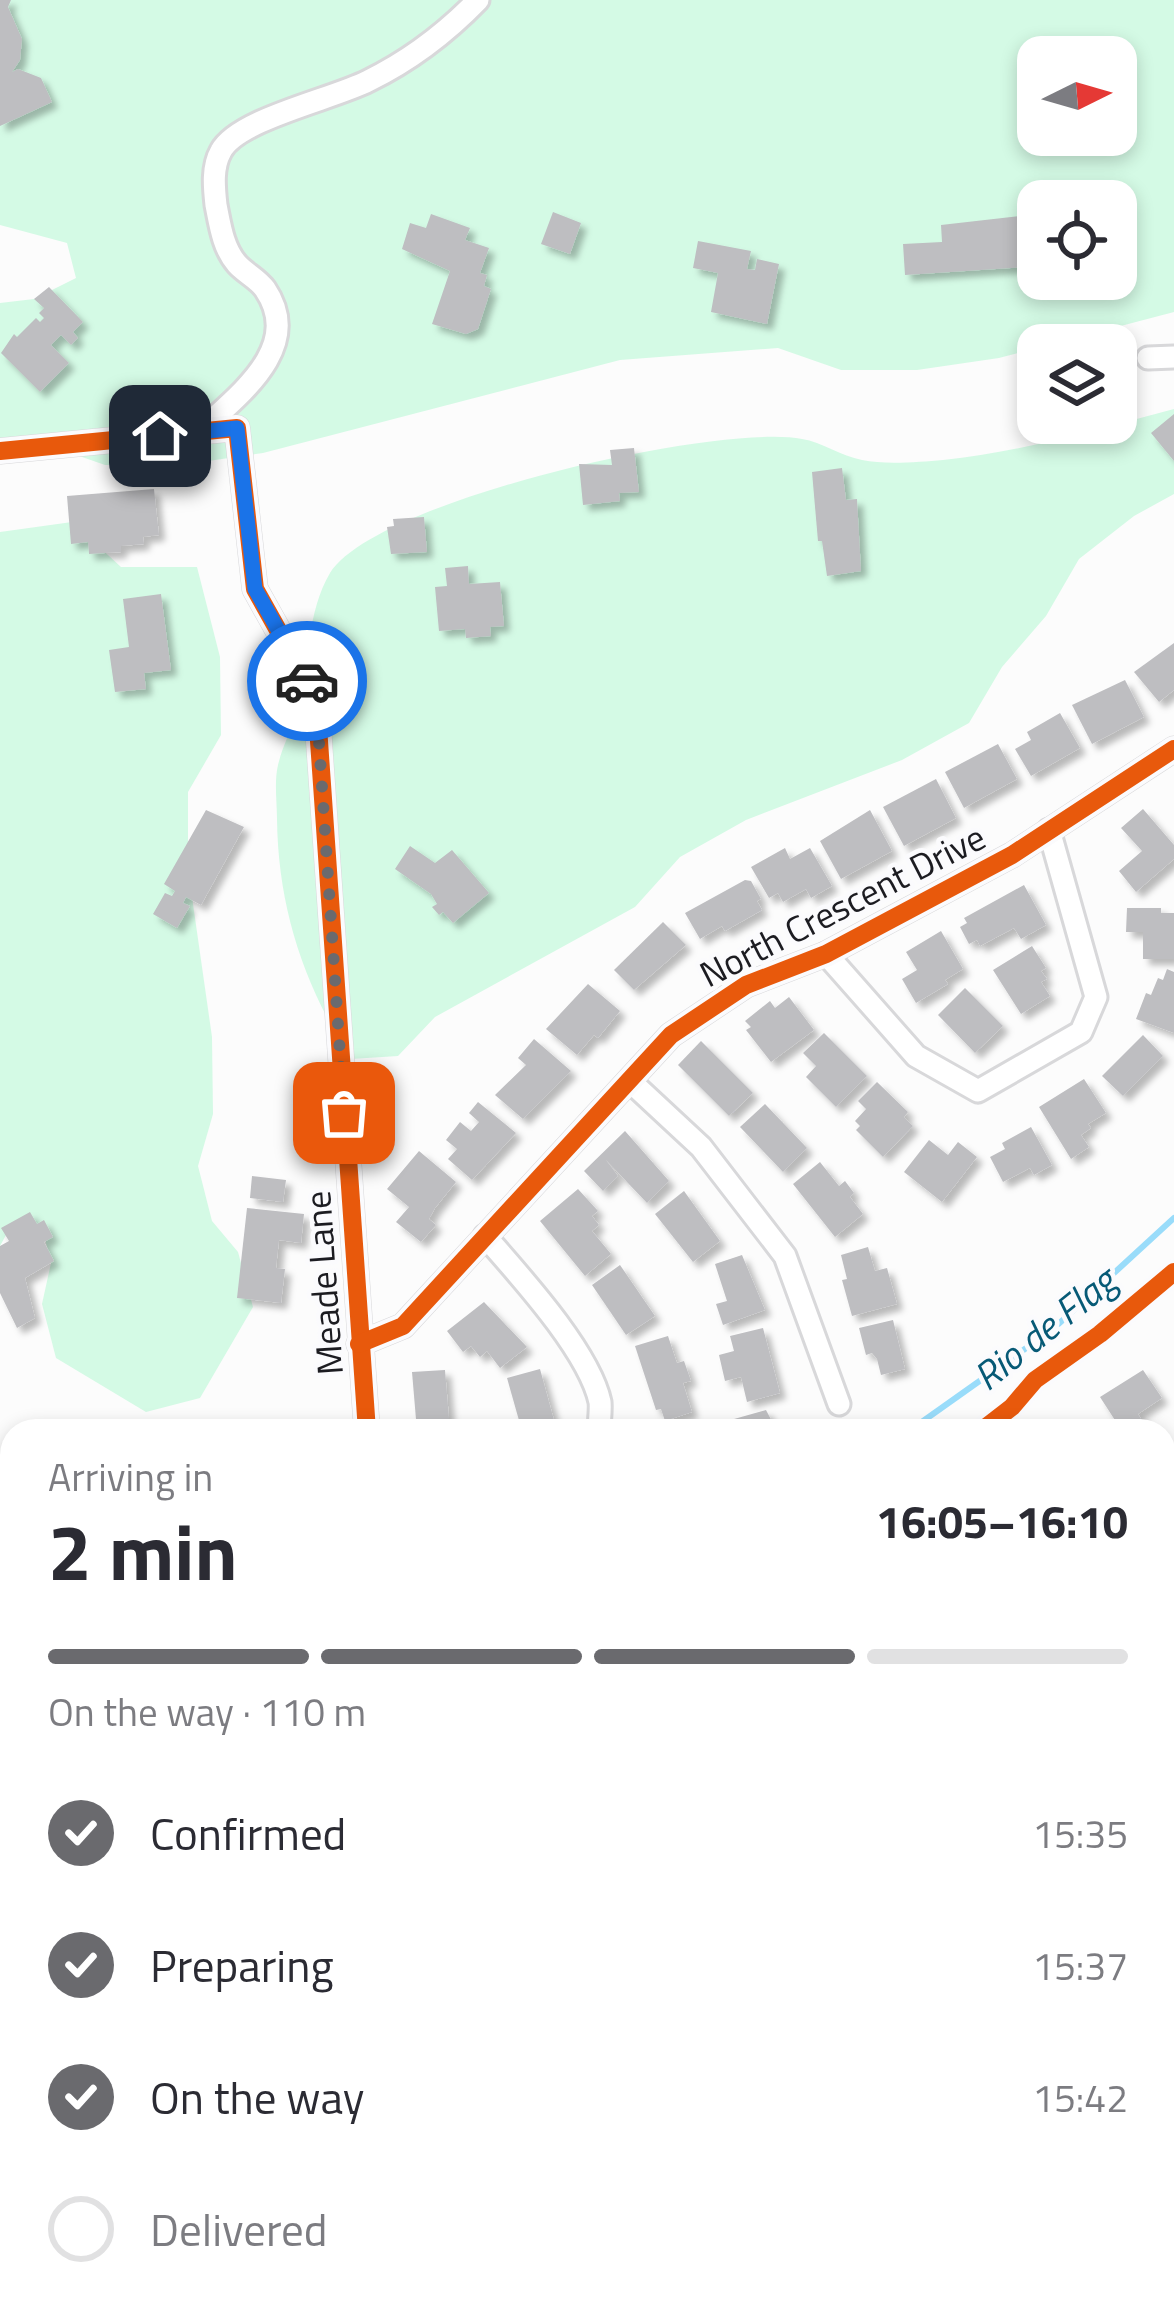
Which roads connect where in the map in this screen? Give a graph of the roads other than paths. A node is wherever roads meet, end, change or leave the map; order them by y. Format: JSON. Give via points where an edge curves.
{"nodes":[{"id":1,"x":478,"y":0,"type":"edge"},
{"id":2,"x":1174,"y":357,"type":"edge"},
{"id":3,"x":1148,"y":358,"type":"dead end"},
{"id":4,"x":200,"y":432,"type":"junction"},
{"id":5,"x":0,"y":451,"type":"edge"},
{"id":6,"x":1174,"y":749,"type":"edge"},
{"id":7,"x":1049,"y":830,"type":"junction"},
{"id":8,"x":826,"y":953,"type":"junction"},
{"id":9,"x":630,"y":1081,"type":"junction"},
{"id":10,"x":484,"y":1236,"type":"junction"},
{"id":11,"x":359,"y":1344,"type":"junction"},
{"id":12,"x":839,"y":1404,"type":"dead end"},
{"id":13,"x":366,"y":1419,"type":"edge"},
{"id":14,"x":599,"y":1419,"type":"edge"}],
"edges":[{"from":1,"to":4,"type":"street","via":[[406,60],[239,132],[221,150],[213,182],[221,233],[235,262],[265,289],[276,340],[268,364]]},
{"from":2,"to":3,"type":"street"},
{"from":4,"to":5,"type":"street"},
{"from":4,"to":11,"type":"street","name":"Meade Lane","via":[[237,428],[255,589],[316,698]]},
{"from":6,"to":7,"type":"street","name":"North Crescent Drive"},
{"from":7,"to":8,"type":"street","name":"North Crescent Drive"},
{"from":7,"to":8,"type":"street","via":[[1096,997],[1081,1032],[978,1091],[916,1056]]},
{"from":8,"to":9,"type":"street","name":"North Crescent Drive","via":[[746,986],[671,1035]]},
{"from":9,"to":10,"type":"street","name":"North Crescent Drive"},
{"from":9,"to":12,"type":"street","via":[[701,1147],[785,1256]]},
{"from":10,"to":11,"type":"street","name":"North Crescent Drive","via":[[403,1326]]},
{"from":10,"to":14,"type":"street","via":[[575,1350],[600,1402]]},
{"from":11,"to":13,"type":"street","name":"Meade Lane"}]}
